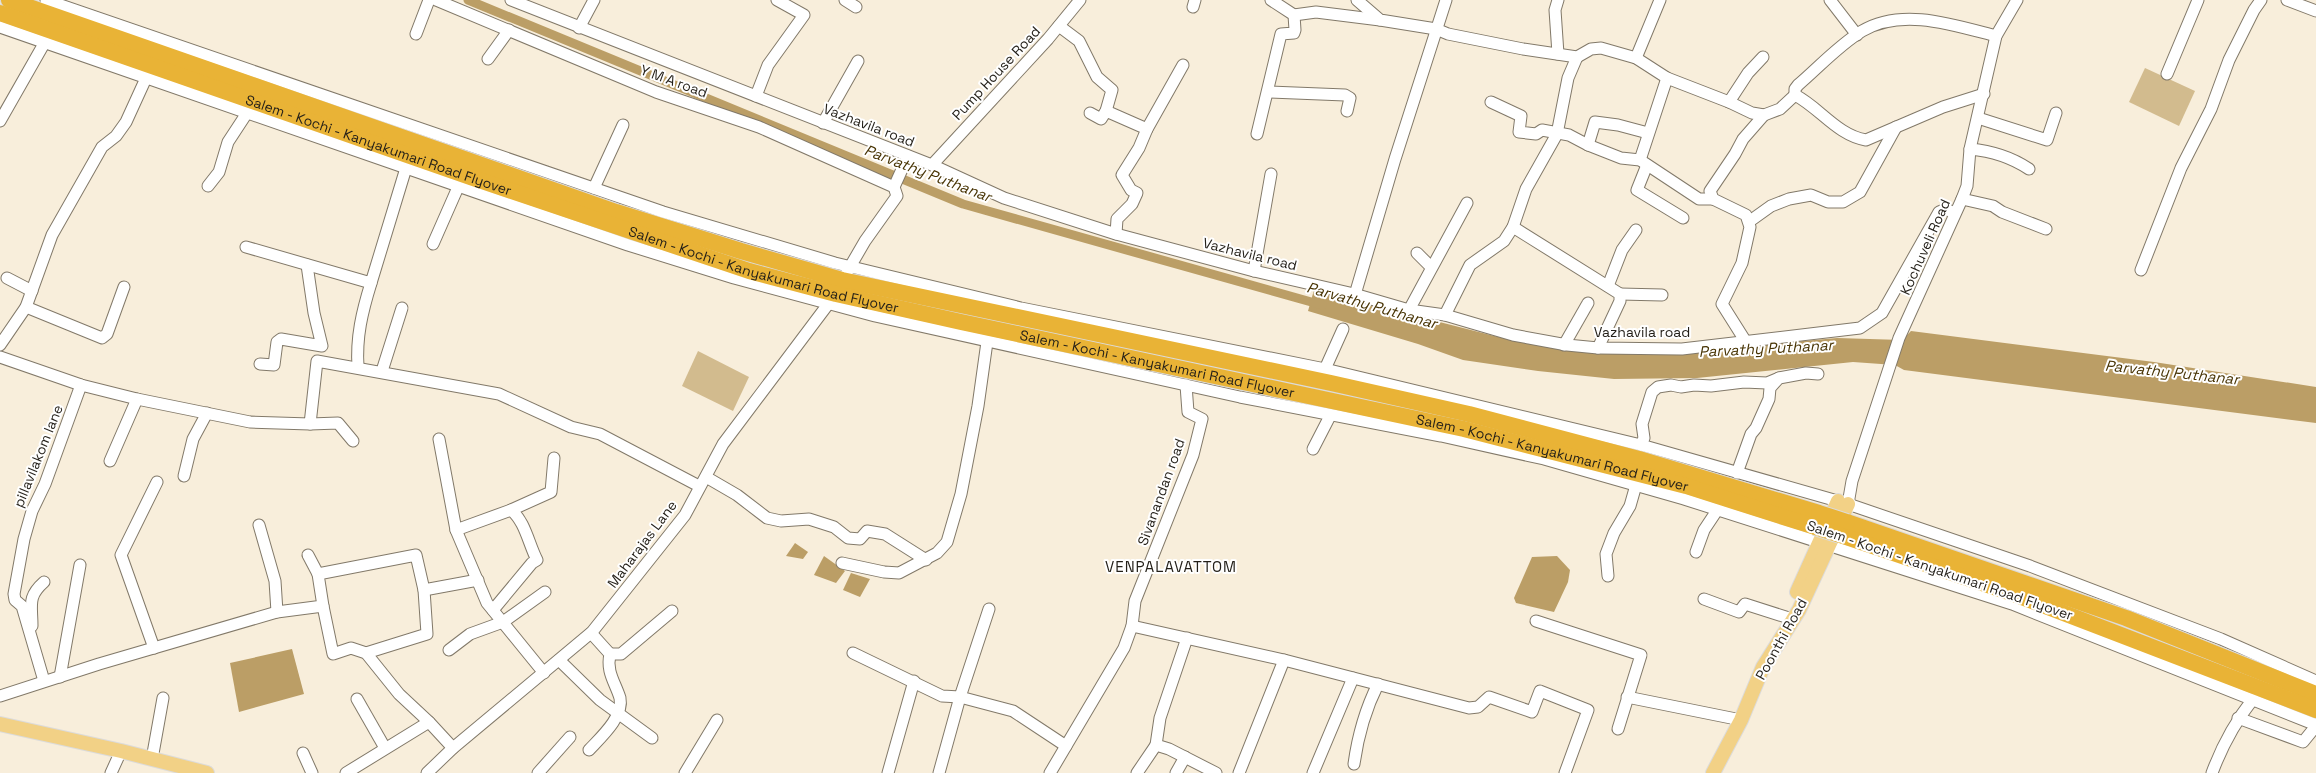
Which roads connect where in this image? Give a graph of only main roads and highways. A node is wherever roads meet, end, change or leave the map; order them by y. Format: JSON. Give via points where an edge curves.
{"nodes":[{"id":1,"x":8,"y":0,"type":"edge"},
{"id":2,"x":0,"y":13,"type":"edge"},
{"id":3,"x":839,"y":286,"type":"junction"},
{"id":4,"x":1843,"y":502,"type":"road end"},
{"id":5,"x":1829,"y":530,"type":"junction"},
{"id":6,"x":2316,"y":694,"type":"edge"},
{"id":7,"x":2316,"y":710,"type":"edge"},
{"id":8,"x":0,"y":724,"type":"edge"},
{"id":9,"x":206,"y":773,"type":"edge"},
{"id":10,"x":1713,"y":773,"type":"edge"}],
"edges":[{"from":1,"to":3,"type":"highway","name":"Salem - Kochi - Kanyakumari Road Flyover","via":[[616,212]]},
{"from":2,"to":3,"type":"highway","name":"Salem - Kochi - Kanyakumari Road Flyover","via":[[749,271]]},
{"from":3,"to":5,"type":"highway","name":"Salem - Kochi - Kanyakumari Road Flyover","via":[[1331,383],[1469,414],[1639,459]]},
{"from":4,"to":5,"type":"main road","name":"Poonthi Road"},
{"from":5,"to":6,"type":"highway","name":"Salem - Kochi - Kanyakumari Road Flyover","via":[[2126,618]]},
{"from":5,"to":7,"type":"highway","name":"Salem - Kochi - Kanyakumari Road Flyover","via":[[2023,597]]},
{"from":5,"to":10,"type":"main road","name":"Poonthi Road","via":[[1799,610],[1763,667],[1742,720]]},
{"from":8,"to":9,"type":"main road"}]}
